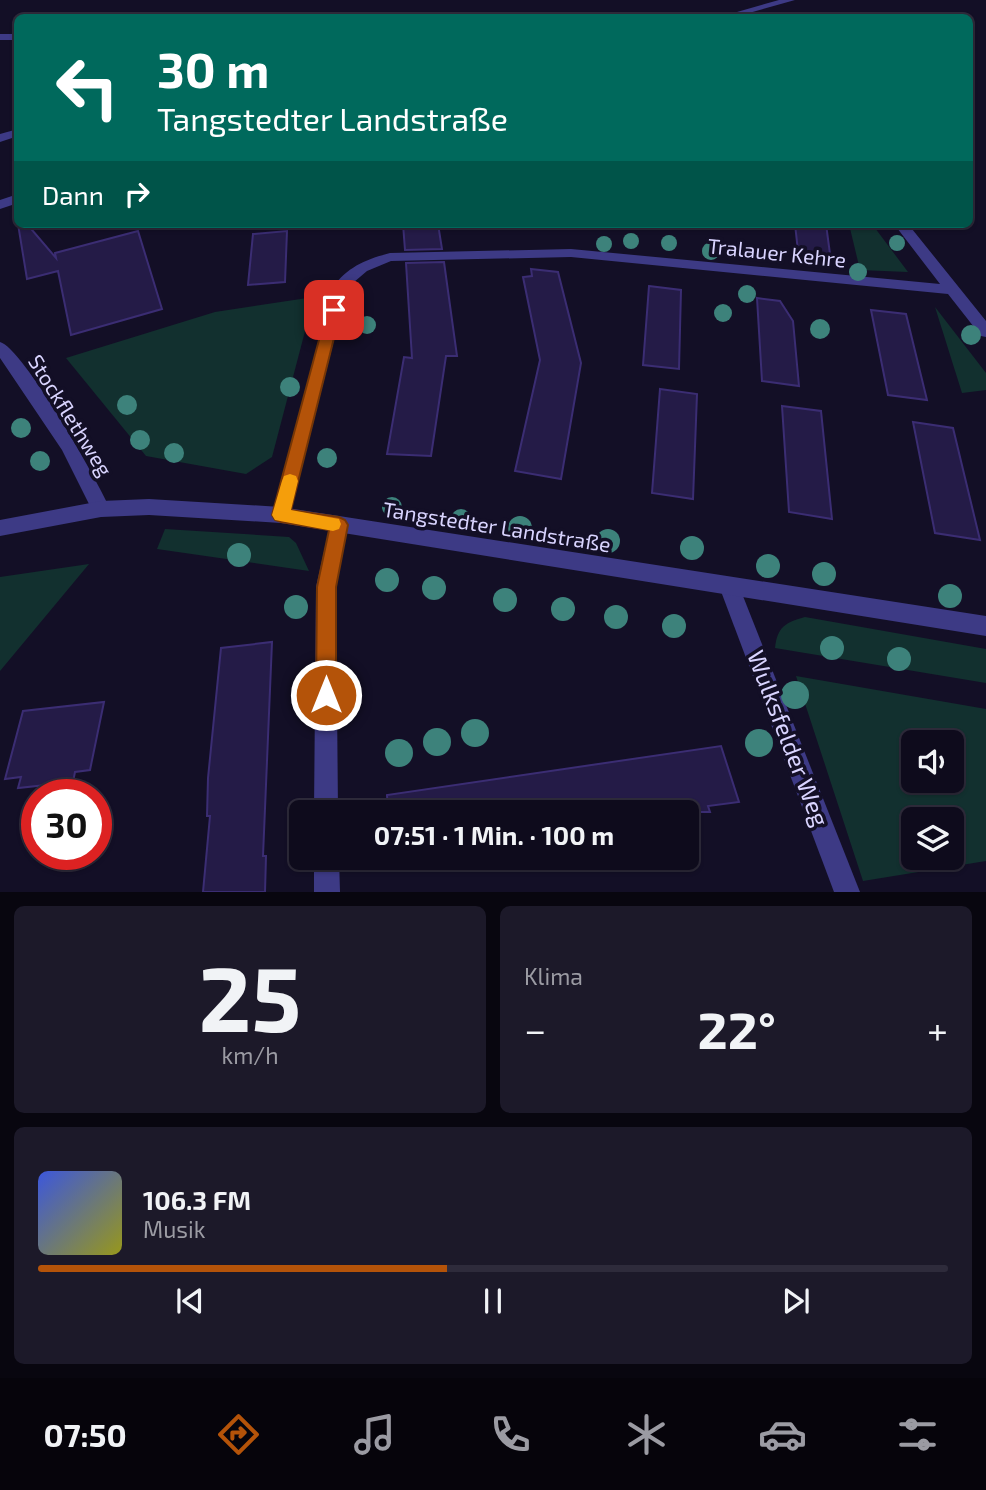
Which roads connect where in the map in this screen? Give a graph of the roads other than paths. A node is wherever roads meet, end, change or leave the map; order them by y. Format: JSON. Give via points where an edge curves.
{"nodes":[{"id":1,"x":790,"y":0,"type":"edge"},
{"id":2,"x":734,"y":13,"type":"edge"},
{"id":3,"x":904,"y":228,"type":"edge"},
{"id":4,"x":953,"y":289,"type":"junction"},
{"id":5,"x":983,"y":324,"type":"edge"},
{"id":6,"x":0,"y":347,"type":"edge"},
{"id":7,"x":101,"y":509,"type":"junction"},
{"id":8,"x":281,"y":515,"type":"junction"},
{"id":9,"x":339,"y":525,"type":"junction"},
{"id":10,"x":0,"y":528,"type":"edge"},
{"id":11,"x":729,"y":586,"type":"junction"},
{"id":12,"x":986,"y":626,"type":"edge"},
{"id":13,"x":326,"y":800,"type":"edge"},
{"id":14,"x":327,"y":870,"type":"edge"},
{"id":15,"x":327,"y":891,"type":"edge"},
{"id":16,"x":847,"y":891,"type":"edge"}],
"edges":[{"from":1,"to":2,"type":"street"},
{"from":3,"to":4,"type":"street"},
{"from":4,"to":5,"type":"street"},
{"from":4,"to":8,"type":"street","name":"Tralauer Kehre","via":[[544,252],[390,257],[373,262],[355,270],[340,287]]},
{"from":6,"to":7,"type":"street","name":"Stockflethweg","via":[[60,432]]},
{"from":7,"to":8,"type":"street","name":"Tangstedter Landstraße","via":[[149,507]]},
{"from":7,"to":10,"type":"street","name":"Tangstedter Landstraße"},
{"from":8,"to":9,"type":"street","name":"Tangstedter Landstraße"},
{"from":9,"to":11,"type":"street","name":"Tangstedter Landstraße"},
{"from":9,"to":13,"type":"street","via":[[326,587]]},
{"from":11,"to":12,"type":"street","name":"Tangstedter Landstraße"},
{"from":11,"to":16,"type":"street","name":"Wulksfelder Weg"},
{"from":14,"to":15,"type":"street"}]}
